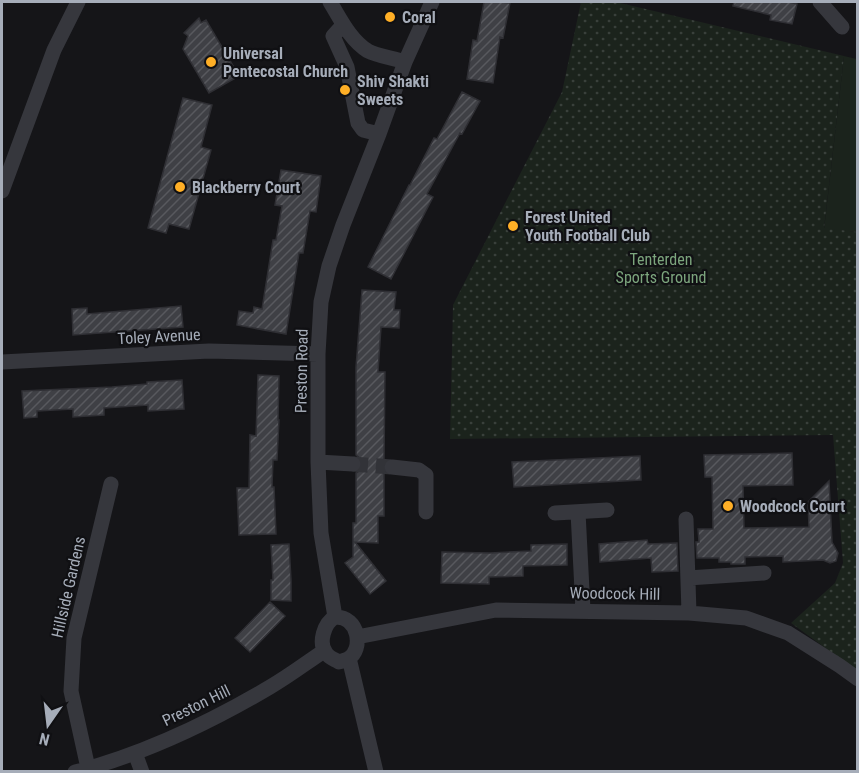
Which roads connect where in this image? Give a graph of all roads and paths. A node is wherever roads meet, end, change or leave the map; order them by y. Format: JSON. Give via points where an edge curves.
{"nodes":[{"id":1,"x":78,"y":2,"type":"edge"},
{"id":2,"x":330,"y":2,"type":"edge"},
{"id":3,"x":432,"y":2,"type":"edge"},
{"id":4,"x":820,"y":2,"type":"edge"},
{"id":5,"x":344,"y":25,"type":"junction"},
{"id":6,"x":842,"y":27,"type":"dead end"},
{"id":7,"x":368,"y":51,"type":"junction"},
{"id":8,"x":405,"y":62,"type":"junction"},
{"id":9,"x":347,"y":67,"type":"junction"},
{"id":10,"x":379,"y":134,"type":"junction"},
{"id":11,"x":2,"y":191,"type":"edge"},
{"id":12,"x":318,"y":354,"type":"junction"},
{"id":13,"x":2,"y":362,"type":"edge"},
{"id":14,"x":318,"y":462,"type":"junction"},
{"id":15,"x":353,"y":464,"type":"tunnel mouth"},
{"id":16,"x":392,"y":467,"type":"tunnel mouth"},
{"id":17,"x":111,"y":484,"type":"dead end"},
{"id":18,"x":607,"y":510,"type":"dead end"},
{"id":19,"x":426,"y":512,"type":"dead end"},
{"id":20,"x":578,"y":512,"type":"junction"},
{"id":21,"x":555,"y":513,"type":"dead end"},
{"id":22,"x":686,"y":519,"type":"dead end"},
{"id":23,"x":764,"y":573,"type":"dead end"},
{"id":24,"x":688,"y":578,"type":"junction"},
{"id":25,"x":583,"y":610,"type":"junction"},
{"id":26,"x":689,"y":613,"type":"junction"},
{"id":27,"x":335,"y":617,"type":"junction"},
{"id":28,"x":357,"y":637,"type":"junction"},
{"id":29,"x":324,"y":651,"type":"junction"},
{"id":30,"x":349,"y":658,"type":"junction"},
{"id":31,"x":858,"y":679,"type":"edge"},
{"id":32,"x":135,"y":753,"type":"junction"},
{"id":33,"x":115,"y":766,"type":"edge"},
{"id":34,"x":82,"y":770,"type":"edge"},
{"id":35,"x":142,"y":771,"type":"edge"},
{"id":36,"x":376,"y":771,"type":"edge"}],
"edges":[{"from":1,"to":11,"type":"street","via":[[54,50]]},
{"from":2,"to":5,"type":"street"},
{"from":3,"to":8,"type":"street","name":"Preston Road"},
{"from":4,"to":6,"type":"street"},
{"from":5,"to":7,"type":"street"},
{"from":5,"to":9,"type":"street","via":[[333,36]]},
{"from":7,"to":8,"type":"street"},
{"from":7,"to":9,"type":"street"},
{"from":8,"to":10,"type":"street","name":"Preston Road"},
{"from":9,"to":10,"type":"street","via":[[358,123],[363,130]]},
{"from":10,"to":12,"type":"street","name":"Preston Road","via":[[329,266],[321,302]]},
{"from":12,"to":13,"type":"street","name":"Toley Avenue","via":[[209,351]]},
{"from":12,"to":14,"type":"street","name":"Preston Road"},
{"from":14,"to":15,"type":"street"},
{"from":14,"to":27,"type":"street","name":"Preston Road","via":[[321,533]]},
{"from":16,"to":19,"type":"street","via":[[419,470],[426,475]]},
{"from":17,"to":34,"type":"street","name":"Hillside Gardens","via":[[74,638],[71,691]]},
{"from":18,"to":20,"type":"street"},
{"from":20,"to":21,"type":"street"},
{"from":20,"to":25,"type":"street"},
{"from":22,"to":24,"type":"street"},
{"from":23,"to":24,"type":"street"},
{"from":24,"to":26,"type":"street"},
{"from":25,"to":26,"type":"street","name":"Woodcock Hill"},
{"from":25,"to":28,"type":"street","name":"Woodcock Hill","via":[[496,610]]},
{"from":26,"to":31,"type":"street","name":"Woodcock Hill","via":[[746,618],[788,633]]},
{"from":27,"to":28,"type":"street","via":[[343,616],[353,624]]},
{"from":27,"to":29,"type":"street","via":[[325,629]]},
{"from":28,"to":30,"type":"street"},
{"from":29,"to":30,"type":"street","via":[[339,662]]},
{"from":29,"to":32,"type":"street","name":"Preston Hill","via":[[213,719]]},
{"from":30,"to":36,"type":"street"},
{"from":32,"to":33,"type":"street","name":"Preston Hill"},
{"from":32,"to":35,"type":"street"},
{"from":33,"to":34,"type":"street","name":"Preston Hill"}]}
